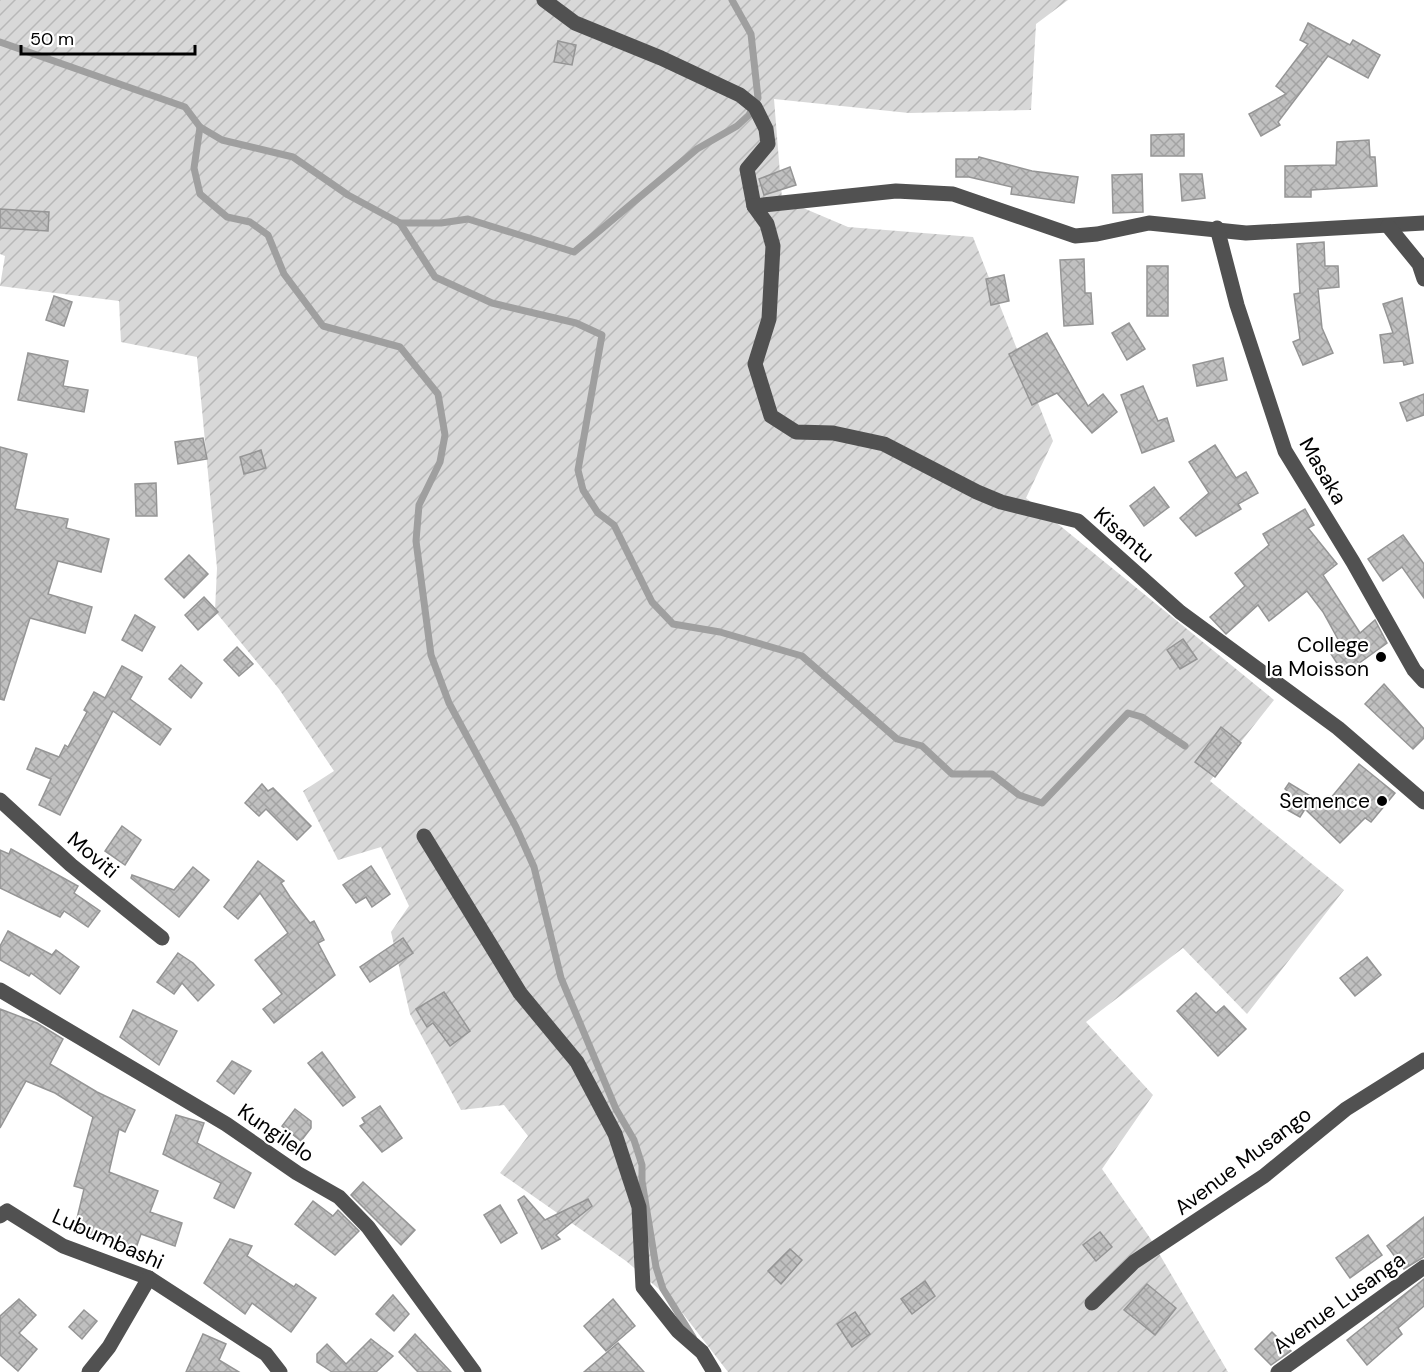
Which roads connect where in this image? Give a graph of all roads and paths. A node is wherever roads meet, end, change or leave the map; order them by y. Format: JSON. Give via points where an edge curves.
{"nodes":[{"id":1,"x":544,"y":0,"type":"edge"},
{"id":2,"x":754,"y":206,"type":"junction"},
{"id":3,"x":1424,"y":223,"type":"edge"},
{"id":4,"x":1388,"y":226,"type":"junction"},
{"id":5,"x":1217,"y":228,"type":"junction"},
{"id":6,"x":1424,"y":279,"type":"edge"},
{"id":7,"x":1424,"y":681,"type":"edge"},
{"id":8,"x":0,"y":800,"type":"edge"},
{"id":9,"x":1424,"y":802,"type":"edge"},
{"id":10,"x":423,"y":836,"type":"dead end"},
{"id":11,"x":162,"y":938,"type":"dead end"},
{"id":12,"x":0,"y":990,"type":"edge"},
{"id":13,"x":1424,"y":1060,"type":"edge"},
{"id":14,"x":2,"y":1214,"type":"edge"},
{"id":15,"x":1424,"y":1267,"type":"edge"},
{"id":16,"x":149,"y":1278,"type":"junction"},
{"id":17,"x":1092,"y":1303,"type":"dead end"},
{"id":18,"x":89,"y":1372,"type":"edge"},
{"id":19,"x":280,"y":1372,"type":"edge"},
{"id":20,"x":474,"y":1372,"type":"edge"},
{"id":21,"x":714,"y":1372,"type":"edge"},
{"id":22,"x":1278,"y":1372,"type":"edge"}],
"edges":[{"from":1,"to":2,"type":"street","name":"Kisantu","via":[[575,23],[717,83],[755,107],[768,144],[747,169]]},
{"from":2,"to":5,"type":"street","via":[[896,191],[953,194],[1075,236],[1149,223]]},
{"from":2,"to":9,"type":"street","name":"Kisantu","via":[[767,224],[773,246],[769,319],[755,364],[771,416],[796,432],[833,433],[884,444],[1001,502],[1078,521],[1180,612],[1338,728]]},
{"from":3,"to":4,"type":"street"},
{"from":4,"to":5,"type":"street","via":[[1246,233]]},
{"from":4,"to":6,"type":"street","via":[[1419,264]]},
{"from":5,"to":7,"type":"street","name":"Masaka","via":[[1237,305],[1284,451]]},
{"from":8,"to":11,"type":"street","name":"Moviti","via":[[71,865]]},
{"from":10,"to":21,"type":"street","via":[[520,993],[577,1062],[615,1134],[639,1208],[643,1287],[678,1331],[702,1352]]},
{"from":12,"to":20,"type":"street","name":"Kungilelo","via":[[226,1124],[339,1197],[368,1227]]},
{"from":13,"to":17,"type":"street","name":"Avenue Musango","via":[[1346,1109],[1264,1176],[1134,1262]]},
{"from":14,"to":16,"type":"street","name":"Lubumbashi","via":[[8,1211],[63,1246]]},
{"from":15,"to":22,"type":"street","name":"Avenue Lusanga"},
{"from":16,"to":18,"type":"street","via":[[109,1347]]},
{"from":16,"to":19,"type":"street","name":"Lubumbashi","via":[[266,1354]]}]}
